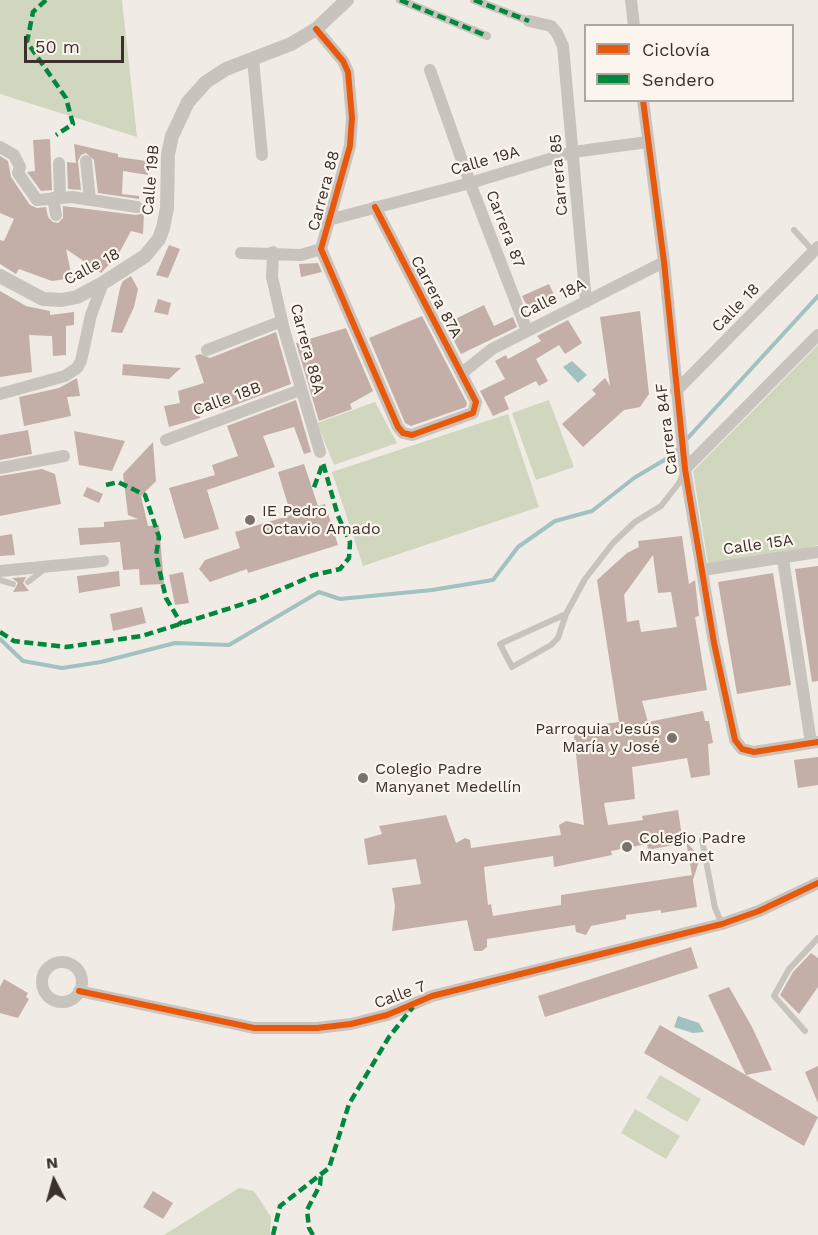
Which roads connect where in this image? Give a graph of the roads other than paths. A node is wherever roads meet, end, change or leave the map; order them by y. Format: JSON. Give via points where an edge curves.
{"nodes":[{"id":1,"x":347,"y":0,"type":"edge"},
{"id":2,"x":400,"y":0,"type":"edge"},
{"id":3,"x":474,"y":0,"type":"edge"},
{"id":4,"x":631,"y":0,"type":"edge"},
{"id":5,"x":529,"y":21,"type":"joint"},
{"id":6,"x":634,"y":24,"type":"edge"},
{"id":7,"x":316,"y":29,"type":"junction"},
{"id":8,"x":487,"y":36,"type":"dead end"},
{"id":9,"x":253,"y":59,"type":"junction"},
{"id":10,"x":430,"y":70,"type":"dead end"},
{"id":11,"x":643,"y":102,"type":"edge"},
{"id":12,"x":648,"y":142,"type":"junction"},
{"id":13,"x":0,"y":147,"type":"edge"},
{"id":14,"x":573,"y":152,"type":"junction"},
{"id":15,"x":262,"y":155,"type":"dead end"},
{"id":16,"x":87,"y":161,"type":"dead end"},
{"id":17,"x":59,"y":163,"type":"dead end"},
{"id":18,"x":470,"y":183,"type":"junction"},
{"id":19,"x":56,"y":198,"type":"junction"},
{"id":20,"x":90,"y":200,"type":"junction"},
{"id":21,"x":137,"y":207,"type":"dead end"},
{"id":22,"x":375,"y":207,"type":"junction"},
{"id":23,"x":56,"y":214,"type":"dead end"},
{"id":24,"x":332,"y":219,"type":"junction"},
{"id":25,"x":794,"y":230,"type":"dead end"},
{"id":26,"x":159,"y":239,"type":"joint"},
{"id":27,"x":321,"y":249,"type":"junction"},
{"id":28,"x":816,"y":249,"type":"edge"},
{"id":29,"x":273,"y":252,"type":"junction"},
{"id":30,"x":241,"y":253,"type":"dead end"},
{"id":31,"x":664,"y":262,"type":"junction"},
{"id":32,"x":0,"y":276,"type":"edge"},
{"id":33,"x":103,"y":283,"type":"junction"},
{"id":34,"x":586,"y":302,"type":"junction"},
{"id":35,"x":282,"y":321,"type":"junction"},
{"id":36,"x":527,"y":330,"type":"junction"},
{"id":37,"x":818,"y":335,"type":"edge"},
{"id":38,"x":207,"y":350,"type":"dead end"},
{"id":39,"x":462,"y":373,"type":"junction"},
{"id":40,"x":300,"y":390,"type":"junction"},
{"id":41,"x":676,"y":391,"type":"junction"},
{"id":42,"x":0,"y":394,"type":"edge"},
{"id":43,"x":475,"y":398,"type":"joint"},
{"id":44,"x":166,"y":440,"type":"dead end"},
{"id":45,"x":317,"y":451,"type":"dead end"},
{"id":46,"x":64,"y":456,"type":"dead end"},
{"id":47,"x":0,"y":468,"type":"edge"},
{"id":48,"x":685,"y":469,"type":"junction"},
{"id":49,"x":818,"y":552,"type":"edge"},
{"id":50,"x":783,"y":559,"type":"junction"},
{"id":51,"x":103,"y":561,"type":"dead end"},
{"id":52,"x":48,"y":567,"type":"junction"},
{"id":53,"x":702,"y":570,"type":"junction"},
{"id":54,"x":0,"y":571,"type":"edge"},
{"id":55,"x":0,"y":580,"type":"edge"},
{"id":56,"x":28,"y":582,"type":"dead end"},
{"id":57,"x":13,"y":584,"type":"dead end"},
{"id":58,"x":566,"y":614,"type":"junction"},
{"id":59,"x":814,"y":743,"type":"edge"},
{"id":60,"x":702,"y":840,"type":"dead end"},
{"id":61,"x":818,"y":883,"type":"edge"},
{"id":62,"x":722,"y":924,"type":"junction"},
{"id":63,"x":818,"y":938,"type":"edge"},
{"id":64,"x":79,"y":991,"type":"dead end"},
{"id":65,"x":805,"y":1031,"type":"dead end"}],
"edges":[{"from":1,"to":7,"type":"street","name":"Calle 19B"},
{"from":2,"to":8,"type":"street"},
{"from":3,"to":5,"type":"street"},
{"from":4,"to":6,"type":"street"},
{"from":5,"to":14,"type":"street","name":"Carrera 85","via":[[554,29],[563,46]]},
{"from":7,"to":9,"type":"street","name":"Calle 19B"},
{"from":7,"to":24,"type":"street","name":"Carrera 88","via":[[343,61],[350,86],[350,146]]},
{"from":9,"to":15,"type":"street"},
{"from":9,"to":26,"type":"street","name":"Calle 19B","via":[[206,82],[182,111],[168,154],[168,208]]},
{"from":10,"to":18,"type":"street","name":"Carrera 87"},
{"from":11,"to":12,"type":"street","name":"Carrera 84F"},
{"from":12,"to":14,"type":"street","name":"Calle 19A"},
{"from":12,"to":31,"type":"street","name":"Carrera 84F"},
{"from":13,"to":19,"type":"street","via":[[14,155],[20,167],[18,173],[38,200]]},
{"from":14,"to":18,"type":"street","name":"Calle 19A"},
{"from":14,"to":34,"type":"street","name":"Carrera 85"},
{"from":16,"to":20,"type":"street"},
{"from":17,"to":19,"type":"street"},
{"from":18,"to":22,"type":"street","name":"Calle 19A"},
{"from":18,"to":36,"type":"street","name":"Carrera 87"},
{"from":19,"to":20,"type":"street"},
{"from":19,"to":23,"type":"street"},
{"from":20,"to":21,"type":"street"},
{"from":22,"to":24,"type":"street","name":"Calle 19A"},
{"from":22,"to":39,"type":"street","name":"Carrera 87A"},
{"from":24,"to":27,"type":"street","name":"Carrera 88"},
{"from":25,"to":28,"type":"lane"},
{"from":26,"to":33,"type":"street","name":"Calle 18","via":[[145,256]]},
{"from":27,"to":29,"type":"street","via":[[301,255]]},
{"from":27,"to":43,"type":"street","name":"Carrera 88","via":[[403,433],[412,435],[473,413],[477,407]]},
{"from":28,"to":41,"type":"street","name":"Calle 18"},
{"from":29,"to":30,"type":"street"},
{"from":29,"to":35,"type":"street","name":"Carrera 88A","via":[[272,277]]},
{"from":31,"to":34,"type":"street","name":"Calle 18A"},
{"from":31,"to":41,"type":"street","name":"Carrera 84F"},
{"from":32,"to":33,"type":"street","name":"Calle 18","via":[[43,299],[53,300],[77,297]]},
{"from":33,"to":42,"type":"street","via":[[77,368],[65,376]]},
{"from":34,"to":36,"type":"street","name":"Calle 18A"},
{"from":35,"to":38,"type":"street"},
{"from":35,"to":40,"type":"street","name":"Carrera 88A"},
{"from":36,"to":39,"type":"street","name":"Calle 18A","via":[[492,349]]},
{"from":37,"to":48,"type":"street"},
{"from":39,"to":43,"type":"street","name":"Carrera 87A"},
{"from":40,"to":44,"type":"street","name":"Calle 18B"},
{"from":40,"to":45,"type":"street","name":"Carrera 88A"},
{"from":41,"to":48,"type":"street","name":"Carrera 84F"},
{"from":46,"to":47,"type":"street"},
{"from":48,"to":53,"type":"street","name":"Carrera 84F"},
{"from":48,"to":58,"type":"lane","via":[[661,506],[635,522],[613,543],[585,579]]},
{"from":49,"to":50,"type":"street","name":"Calle 15A"},
{"from":50,"to":53,"type":"street","name":"Calle 15A"},
{"from":50,"to":59,"type":"street"},
{"from":51,"to":52,"type":"street"},
{"from":52,"to":54,"type":"street"},
{"from":52,"to":56,"type":"lane"},
{"from":53,"to":59,"type":"street","name":"Carrera 84F","via":[[735,740],[742,749],[754,752]]},
{"from":55,"to":57,"type":"lane"},
{"from":58,"to":58,"type":"lane","via":[[500,644],[512,667],[551,645],[558,638]]},
{"from":60,"to":62,"type":"lane","via":[[715,908]]},
{"from":61,"to":62,"type":"street","name":"Calle 7"},
{"from":62,"to":64,"type":"street","name":"Calle 7","via":[[432,996],[387,1015],[317,1029],[254,1028]]},
{"from":63,"to":65,"type":"lane","via":[[789,969],[774,996]]}]}
